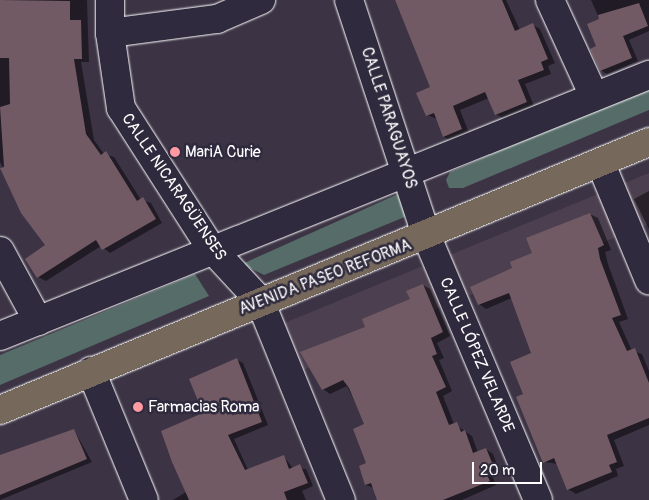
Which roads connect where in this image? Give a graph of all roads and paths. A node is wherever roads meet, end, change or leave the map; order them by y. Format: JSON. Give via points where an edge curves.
{"nodes":[{"id":1,"x":110,"y":0,"type":"edge"},
{"id":2,"x":261,"y":0,"type":"edge"},
{"id":3,"x":350,"y":0,"type":"edge"},
{"id":4,"x":550,"y":0,"type":"edge"},
{"id":5,"x":110,"y":33,"type":"junction"},
{"id":6,"x":649,"y":75,"type":"edge"},
{"id":7,"x":594,"y":96,"type":"junction"},
{"id":8,"x":649,"y":142,"type":"edge"},
{"id":9,"x":601,"y":164,"type":"junction"},
{"id":10,"x":409,"y":174,"type":"junction"},
{"id":11,"x":427,"y":237,"type":"junction"},
{"id":12,"x":211,"y":248,"type":"junction"},
{"id":13,"x":0,"y":251,"type":"edge"},
{"id":14,"x":649,"y":280,"type":"edge"},
{"id":15,"x":260,"y":302,"type":"junction"},
{"id":16,"x":38,"y":321,"type":"junction"},
{"id":17,"x":0,"y":336,"type":"edge"},
{"id":18,"x":91,"y":371,"type":"junction"},
{"id":19,"x":0,"y":410,"type":"edge"},
{"id":20,"x":144,"y":500,"type":"edge"},
{"id":21,"x":341,"y":500,"type":"edge"},
{"id":22,"x":538,"y":500,"type":"edge"}],
"edges":[{"from":1,"to":5,"type":"street","name":"CALLE NICARAGÜENSES"},
{"from":2,"to":5,"type":"street","via":[[217,18]]},
{"from":3,"to":10,"type":"street","name":"CALLE PARAGUAYOS"},
{"from":4,"to":7,"type":"street"},
{"from":5,"to":12,"type":"street","name":"CALLE NICARAGÜENSES","via":[[121,108]]},
{"from":6,"to":7,"type":"street"},
{"from":7,"to":10,"type":"street"},
{"from":8,"to":9,"type":"main road","name":"AVENIDA PASEO REFORMA"},
{"from":9,"to":11,"type":"main road","name":"AVENIDA PASEO REFORMA"},
{"from":9,"to":14,"type":"street"},
{"from":10,"to":11,"type":"street","name":"CALLE PARAGUAYOS"},
{"from":10,"to":12,"type":"street"},
{"from":11,"to":15,"type":"main road","name":"AVENIDA PASEO REFORMA"},
{"from":11,"to":22,"type":"street","name":"CALLE LÓPEZ VELARDE"},
{"from":12,"to":15,"type":"street","name":"CALLE NICARAGÜENSES"},
{"from":12,"to":16,"type":"street"},
{"from":13,"to":16,"type":"street"},
{"from":15,"to":18,"type":"main road","name":"AVENIDA PASEO REFORMA"},
{"from":15,"to":21,"type":"street","name":"CALLE NICARAGÜENSES"},
{"from":16,"to":17,"type":"street"},
{"from":18,"to":19,"type":"main road","name":"AVENIDA PASEO REFORMA"},
{"from":18,"to":20,"type":"street"}]}
